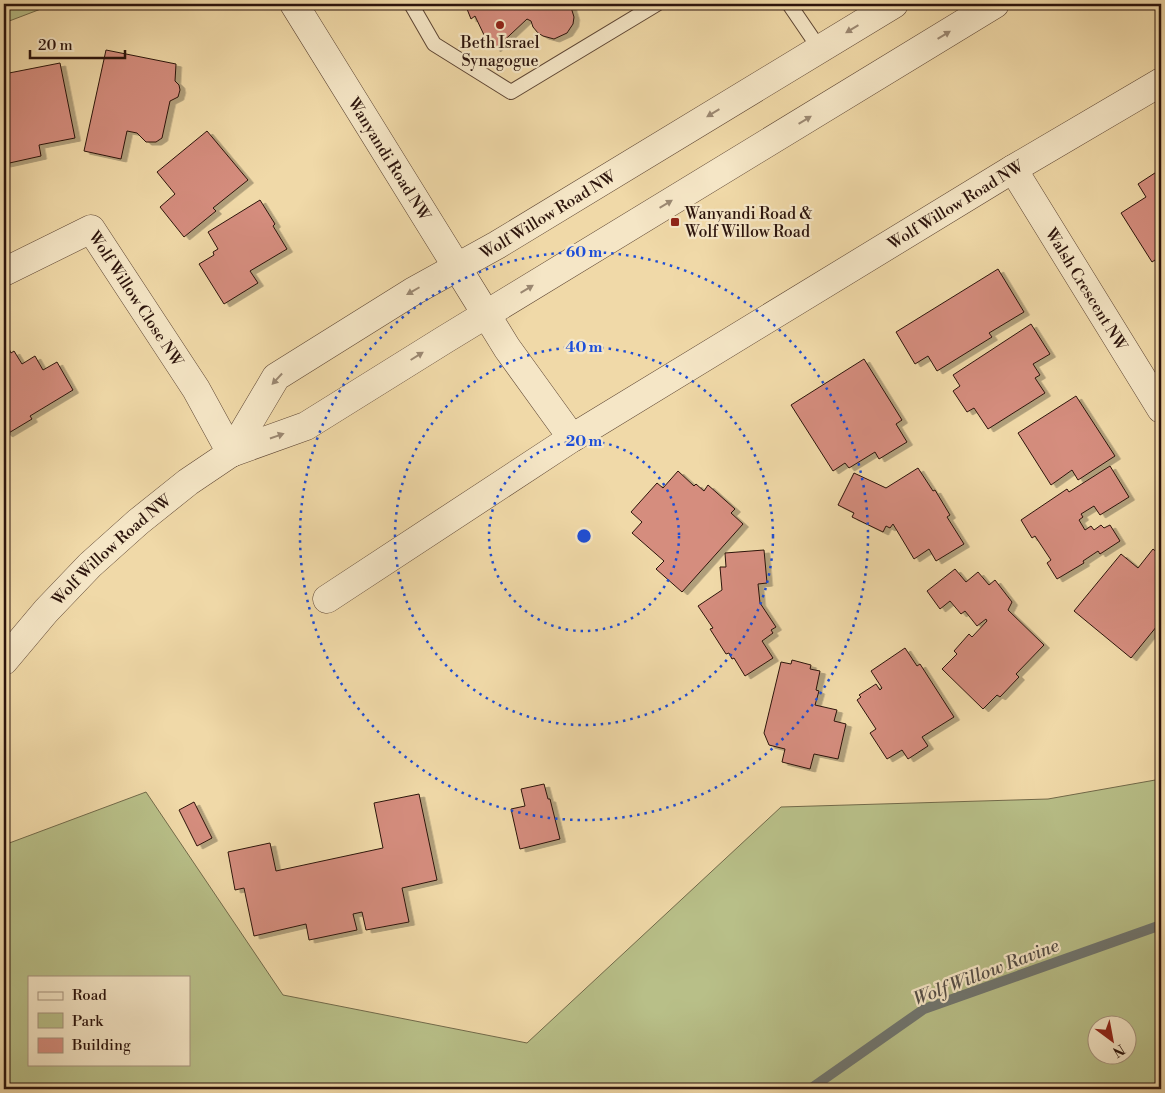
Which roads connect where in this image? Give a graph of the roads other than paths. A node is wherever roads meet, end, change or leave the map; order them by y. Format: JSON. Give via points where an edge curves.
{"nodes":[{"id":1,"x":294,"y":4,"type":"edge"},
{"id":2,"x":411,"y":4,"type":"edge"},
{"id":3,"x":657,"y":4,"type":"edge"},
{"id":4,"x":789,"y":4,"type":"edge"},
{"id":5,"x":894,"y":4,"type":"edge"},
{"id":6,"x":995,"y":4,"type":"edge"},
{"id":7,"x":819,"y":48,"type":"junction"},
{"id":8,"x":1161,"y":82,"type":"edge"},
{"id":9,"x":1013,"y":169,"type":"junction"},
{"id":10,"x":456,"y":268,"type":"junction"},
{"id":11,"x":4,"y":272,"type":"edge"},
{"id":12,"x":486,"y":314,"type":"junction"},
{"id":13,"x":1161,"y":409,"type":"edge"},
{"id":14,"x":572,"y":438,"type":"junction"},
{"id":15,"x":231,"y":452,"type":"junction"},
{"id":16,"x":327,"y":599,"type":"dead end"},
{"id":17,"x":4,"y":661,"type":"edge"}],
"edges":[{"from":1,"to":10,"type":"street","name":"Wanyandi Road NW"},
{"from":2,"to":3,"type":"lane","via":[[434,44],[511,92]]},
{"from":4,"to":7,"type":"lane"},
{"from":5,"to":7,"type":"street","name":"Wolf Willow Road NW","one_way":true},
{"from":12,"to":6,"type":"street","name":"Wolf Willow Road NW","one_way":true},
{"from":7,"to":10,"type":"street","name":"Wolf Willow Road NW","one_way":true},
{"from":8,"to":9,"type":"street","name":"Wolf Willow Road NW"},
{"from":9,"to":13,"type":"street","name":"Walsh Crescent NW"},
{"from":9,"to":14,"type":"street","name":"Wolf Willow Road NW"},
{"from":10,"to":12,"type":"street","name":"Wanyandi Road NW"},
{"from":10,"to":15,"type":"street","name":"Wolf Willow Road NW","one_way":true,"via":[[276,377]]},
{"from":11,"to":15,"type":"street","name":"Wolf Willow Close NW","via":[[91,229],[196,389]]},
{"from":12,"to":14,"type":"street"},
{"from":15,"to":12,"type":"street","name":"Wolf Willow Road NW","one_way":true,"via":[[306,426]]},
{"from":14,"to":16,"type":"street","name":"Wolf Willow Road NW"},
{"from":15,"to":17,"type":"street","name":"Wolf Willow Road NW","via":[[188,482],[90,564]]}]}
